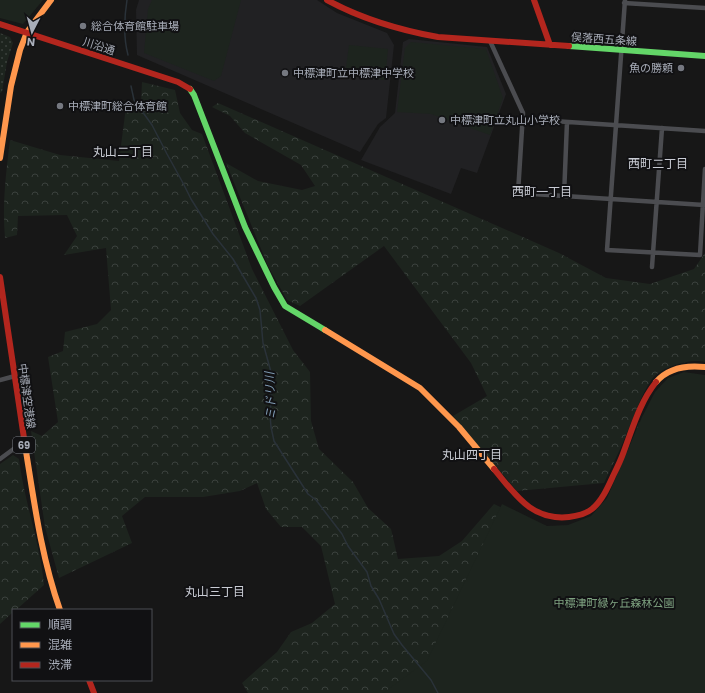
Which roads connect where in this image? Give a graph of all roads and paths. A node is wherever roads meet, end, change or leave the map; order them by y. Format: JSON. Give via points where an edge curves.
{"nodes":[{"id":1,"x":52,"y":0,"type":"edge"},
{"id":2,"x":327,"y":0,"type":"edge"},
{"id":3,"x":534,"y":0,"type":"edge"},
{"id":4,"x":624,"y":2,"type":"edge"},
{"id":5,"x":705,"y":8,"type":"edge"},
{"id":6,"x":0,"y":24,"type":"edge"},
{"id":7,"x":26,"y":32,"type":"junction"},
{"id":8,"x":490,"y":41,"type":"junction"},
{"id":9,"x":550,"y":45,"type":"junction"},
{"id":10,"x":621,"y":50,"type":"junction"},
{"id":11,"x":705,"y":56,"type":"edge"},
{"id":12,"x":523,"y":120,"type":"junction"},
{"id":13,"x":567,"y":122,"type":"junction"},
{"id":14,"x":615,"y":125,"type":"junction"},
{"id":15,"x":662,"y":128,"type":"junction"},
{"id":16,"x":705,"y":131,"type":"edge"},
{"id":17,"x":0,"y":158,"type":"edge"},
{"id":18,"x":705,"y":169,"type":"edge"},
{"id":19,"x":564,"y":196,"type":"junction"},
{"id":20,"x":610,"y":199,"type":"junction"},
{"id":21,"x":657,"y":202,"type":"junction"},
{"id":22,"x":704,"y":205,"type":"edge"},
{"id":23,"x":653,"y":252,"type":"junction"},
{"id":24,"x":652,"y":267,"type":"dead end"},
{"id":25,"x":0,"y":277,"type":"edge"},
{"id":26,"x":705,"y":367,"type":"edge"},
{"id":27,"x":15,"y":376,"type":"junction"},
{"id":28,"x":0,"y":380,"type":"edge"},
{"id":29,"x":24,"y":442,"type":"junction"},
{"id":30,"x":0,"y":459,"type":"edge"},
{"id":31,"x":60,"y":609,"type":"edge"},
{"id":32,"x":89,"y":681,"type":"edge"},
{"id":33,"x":94,"y":693,"type":"edge"}],
"edges":[{"from":1,"to":7,"type":"street"},
{"from":2,"to":8,"type":"street","name":"俣落西五条線","via":[[355,15],[402,30],[438,37]]},
{"from":3,"to":9,"type":"street"},
{"from":4,"to":5,"type":"street"},
{"from":4,"to":10,"type":"street"},
{"from":6,"to":7,"type":"street","name":"川沿通"},
{"from":7,"to":17,"type":"street","via":[[15,65]]},
{"from":7,"to":26,"type":"street","name":"川沿通","via":[[178,82],[190,89],[230,192],[262,264],[285,306],[420,388],[459,427],[520,501],[544,516],[562,518],[591,510],[607,489],[638,415],[656,381],[662,375],[676,369]]},
{"from":8,"to":9,"type":"street","name":"俣落西五条線"},
{"from":8,"to":12,"type":"street","via":[[523,113]]},
{"from":9,"to":10,"type":"street","name":"俣落西五条線"},
{"from":10,"to":11,"type":"street","name":"俣落西五条線"},
{"from":10,"to":14,"type":"street"},
{"from":12,"to":13,"type":"street"},
{"from":12,"to":19,"type":"street","via":[[518,193]]},
{"from":13,"to":14,"type":"street"},
{"from":13,"to":19,"type":"street"},
{"from":14,"to":15,"type":"street"},
{"from":14,"to":20,"type":"street"},
{"from":15,"to":16,"type":"street"},
{"from":15,"to":21,"type":"street"},
{"from":18,"to":22,"type":"street"},
{"from":19,"to":20,"type":"street"},
{"from":20,"to":21,"type":"street"},
{"from":20,"to":23,"type":"street","via":[[607,250]]},
{"from":21,"to":22,"type":"street"},
{"from":21,"to":23,"type":"street"},
{"from":22,"to":23,"type":"street","via":[[700,255]]},
{"from":23,"to":24,"type":"street"},
{"from":25,"to":27,"type":"street","name":"中標津空港線","number":"69"},
{"from":27,"to":28,"type":"street"},
{"from":27,"to":29,"type":"street","name":"中標津空港線","number":"69"},
{"from":29,"to":30,"type":"street"},
{"from":29,"to":31,"type":"street","name":"中標津空港線","number":"69","via":[[38,531]]},
{"from":32,"to":33,"type":"street"}]}
